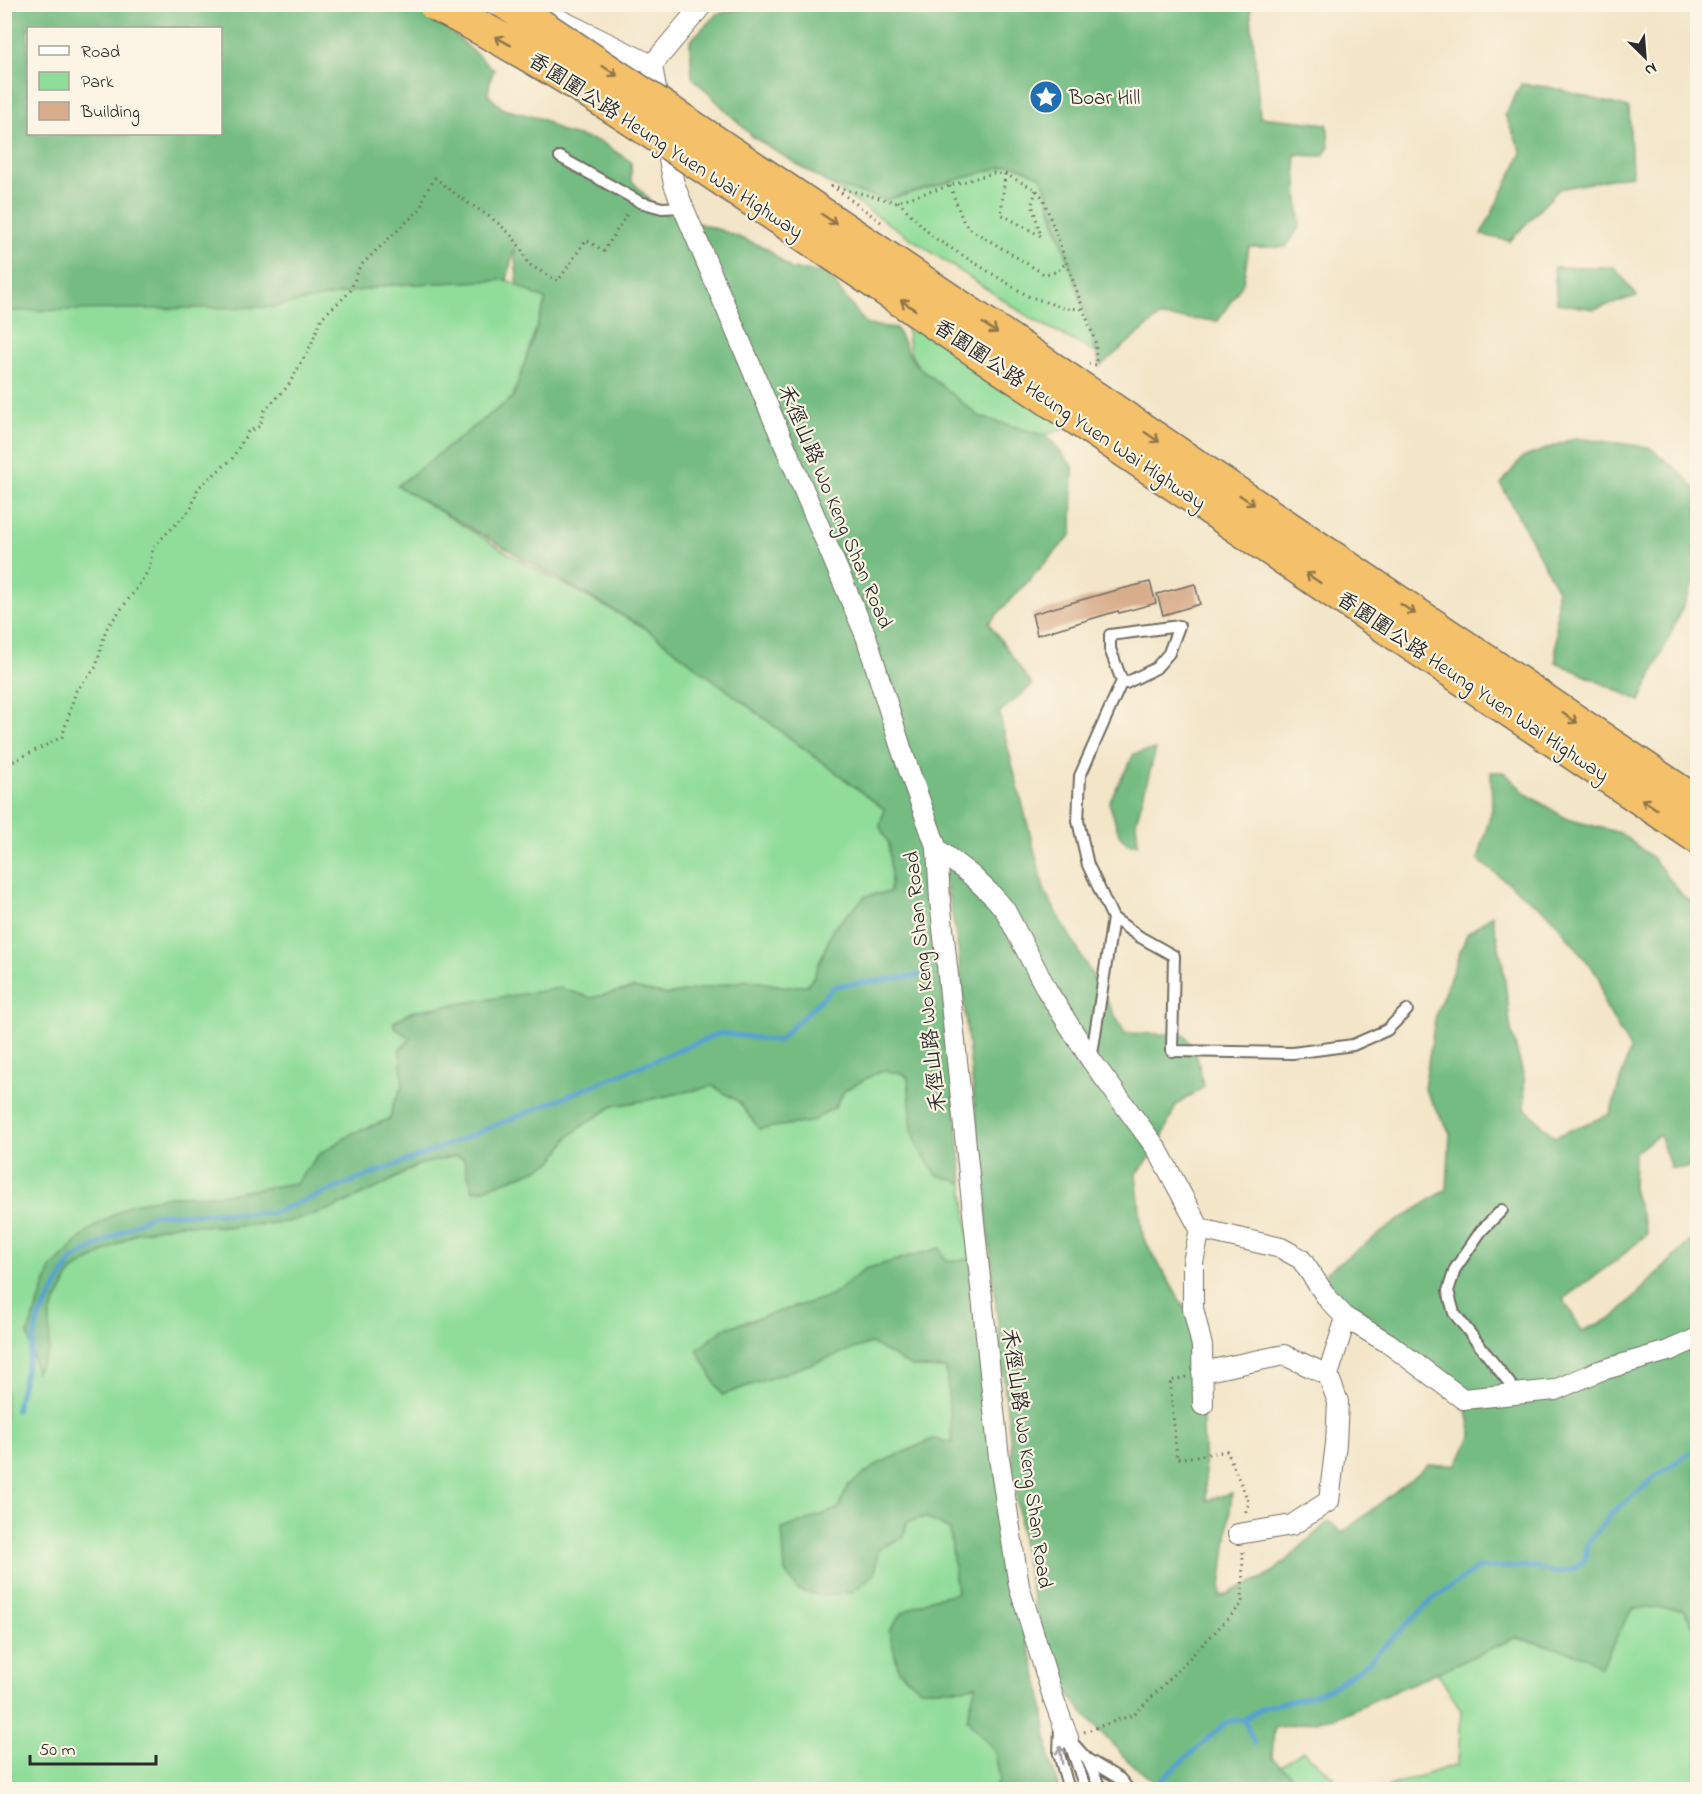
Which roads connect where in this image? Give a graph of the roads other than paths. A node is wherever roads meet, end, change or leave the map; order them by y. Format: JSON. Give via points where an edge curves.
{"nodes":[{"id":1,"x":435,"y":4,"type":"edge"},
{"id":2,"x":508,"y":4,"type":"edge"},
{"id":3,"x":529,"y":4,"type":"edge"},
{"id":4,"x":703,"y":4,"type":"edge"},
{"id":5,"x":652,"y":65,"type":"junction"},
{"id":6,"x":560,"y":157,"type":"dead end"},
{"id":7,"x":773,"y":197,"type":"junction"},
{"id":8,"x":683,"y":207,"type":"junction"},
{"id":9,"x":1191,"y":479,"type":"junction"},
{"id":10,"x":1122,"y":681,"type":"junction"},
{"id":11,"x":1698,"y":804,"type":"edge"},
{"id":12,"x":1698,"y":837,"type":"edge"},
{"id":13,"x":937,"y":849,"type":"junction"},
{"id":14,"x":1113,"y":918,"type":"junction"},
{"id":15,"x":1407,"y":1010,"type":"dead end"},
{"id":16,"x":1091,"y":1060,"type":"junction"},
{"id":17,"x":1502,"y":1210,"type":"dead end"},
{"id":18,"x":1200,"y":1229,"type":"junction"},
{"id":19,"x":1346,"y":1318,"type":"junction"},
{"id":20,"x":1698,"y":1338,"type":"edge"},
{"id":21,"x":1202,"y":1372,"type":"junction"},
{"id":22,"x":1328,"y":1375,"type":"junction"},
{"id":23,"x":1518,"y":1394,"type":"junction"},
{"id":24,"x":1203,"y":1405,"type":"dead end"},
{"id":25,"x":1238,"y":1534,"type":"road end"},
{"id":26,"x":1064,"y":1729,"type":"junction"},
{"id":27,"x":1087,"y":1759,"type":"junction"},
{"id":28,"x":1069,"y":1790,"type":"edge"},
{"id":29,"x":1086,"y":1790,"type":"edge"},
{"id":30,"x":1101,"y":1790,"type":"edge"},
{"id":31,"x":1129,"y":1790,"type":"edge"}],
"edges":[{"from":7,"to":1,"type":"highway","name":"香園圍公路 Heung Yuen Wai Highway","one_way":true,"bridge":true},
{"from":2,"to":7,"type":"highway","name":"香園圍公路 Heung Yuen Wai Highway","one_way":true,"bridge":true},
{"from":3,"to":5,"type":"street"},
{"from":4,"to":5,"type":"street"},
{"from":5,"to":8,"type":"street","name":"禾徑山路 Wo Keng Shan Road","via":[[674,184]]},
{"from":6,"to":8,"type":"lane","via":[[636,200],[662,208]]},
{"from":7,"to":9,"type":"highway","name":"香園圍公路 Heung Yuen Wai Highway"},
{"from":8,"to":13,"type":"street","name":"禾徑山路 Wo Keng Shan Road","via":[[866,636]]},
{"from":9,"to":11,"type":"highway","name":"香園圍公路 Heung Yuen Wai Highway","one_way":true},
{"from":12,"to":9,"type":"highway","name":"香園圍公路 Heung Yuen Wai Highway","one_way":true},
{"from":10,"to":10,"type":"lane","via":[[1126,683],[1156,668],[1169,653],[1179,626],[1110,635],[1110,649]]},
{"from":10,"to":14,"type":"lane","via":[[1080,776],[1078,821],[1088,865]]},
{"from":13,"to":16,"type":"street","via":[[971,875],[1005,910],[1048,992]]},
{"from":13,"to":26,"type":"street","name":"禾徑山路 Wo Keng Shan Road","via":[[999,1458],[1019,1586]]},
{"from":14,"to":15,"type":"lane","via":[[1174,956],[1172,1051],[1293,1053],[1353,1044],[1388,1030]]},
{"from":14,"to":16,"type":"lane"},
{"from":16,"to":18,"type":"street","via":[[1157,1149]]},
{"from":17,"to":23,"type":"lane","via":[[1481,1231],[1455,1269],[1448,1291],[1454,1313]]},
{"from":18,"to":19,"type":"street","via":[[1281,1248],[1301,1259]]},
{"from":18,"to":21,"type":"street","via":[[1193,1262],[1193,1308],[1202,1346]]},
{"from":19,"to":22,"type":"street"},
{"from":19,"to":23,"type":"street","via":[[1388,1342],[1463,1399]]},
{"from":20,"to":23,"type":"street","via":[[1555,1390]]},
{"from":21,"to":22,"type":"street","via":[[1284,1355]]},
{"from":21,"to":24,"type":"street"},
{"from":22,"to":25,"type":"street","via":[[1338,1402],[1329,1501],[1292,1525]]},
{"from":26,"to":27,"type":"lane","name":"禾徑山路 Wo Keng Shan Road"},
{"from":28,"to":26,"type":"lane","one_way":true,"via":[[1059,1754]]},
{"from":26,"to":29,"type":"lane"},
{"from":27,"to":30,"type":"lane"},
{"from":27,"to":31,"type":"lane","name":"禾徑山路 Wo Keng Shan Road","via":[[1120,1779]]}]}
